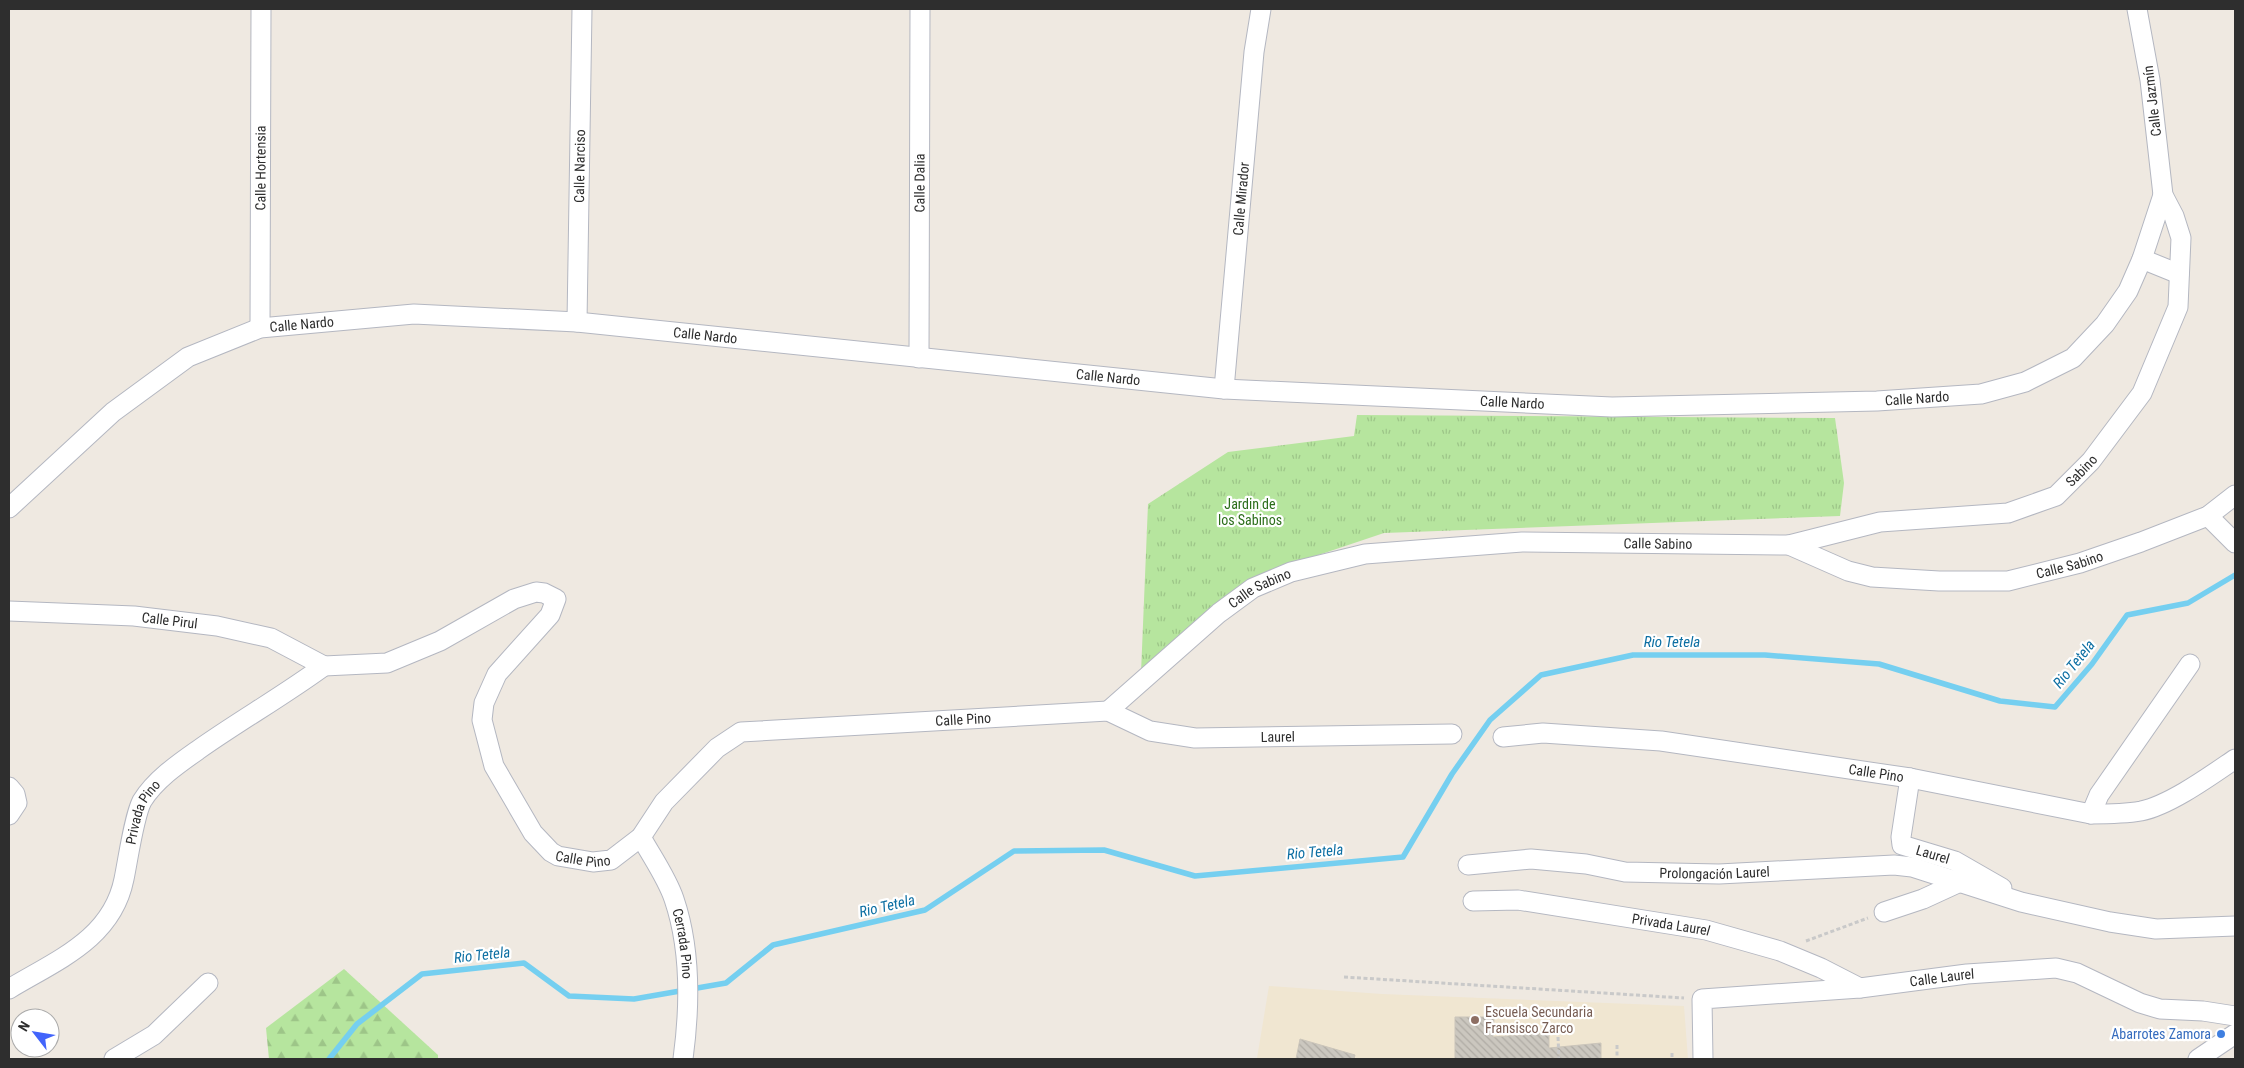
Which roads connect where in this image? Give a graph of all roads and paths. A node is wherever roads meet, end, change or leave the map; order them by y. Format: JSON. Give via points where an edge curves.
{"nodes":[{"id":1,"x":261,"y":9,"type":"edge"},
{"id":2,"x":582,"y":9,"type":"edge"},
{"id":3,"x":920,"y":9,"type":"edge"},
{"id":4,"x":1261,"y":9,"type":"edge"},
{"id":5,"x":2137,"y":9,"type":"edge"},
{"id":6,"x":2163,"y":195,"type":"junction"},
{"id":7,"x":2142,"y":259,"type":"junction"},
{"id":8,"x":2179,"y":274,"type":"junction"},
{"id":9,"x":577,"y":322,"type":"junction"},
{"id":10,"x":260,"y":328,"type":"junction"},
{"id":11,"x":919,"y":358,"type":"junction"},
{"id":12,"x":1224,"y":390,"type":"junction"},
{"id":13,"x":2235,"y":495,"type":"edge"},
{"id":14,"x":9,"y":508,"type":"edge"},
{"id":15,"x":2208,"y":516,"type":"junction"},
{"id":16,"x":2235,"y":543,"type":"edge"},
{"id":17,"x":1789,"y":545,"type":"junction"},
{"id":18,"x":9,"y":611,"type":"edge"},
{"id":19,"x":2190,"y":664,"type":"dead end"},
{"id":20,"x":324,"y":666,"type":"junction"},
{"id":21,"x":1108,"y":710,"type":"junction"},
{"id":22,"x":1452,"y":734,"type":"dead end"},
{"id":23,"x":1503,"y":737,"type":"dead end"},
{"id":24,"x":2235,"y":759,"type":"edge"},
{"id":25,"x":1910,"y":778,"type":"junction"},
{"id":26,"x":9,"y":787,"type":"edge"},
{"id":27,"x":2091,"y":814,"type":"junction"},
{"id":28,"x":9,"y":815,"type":"edge"},
{"id":29,"x":641,"y":837,"type":"junction"},
{"id":30,"x":1468,"y":865,"type":"dead end"},
{"id":31,"x":1960,"y":882,"type":"junction"},
{"id":32,"x":1473,"y":902,"type":"dead end"},
{"id":33,"x":2021,"y":902,"type":"junction"},
{"id":34,"x":1884,"y":912,"type":"joint"},
{"id":35,"x":2235,"y":926,"type":"edge"},
{"id":36,"x":1780,"y":951,"type":"junction"},
{"id":37,"x":1344,"y":977,"type":"dead end"},
{"id":38,"x":208,"y":984,"type":"dead end"},
{"id":39,"x":1860,"y":988,"type":"junction"},
{"id":40,"x":9,"y":989,"type":"edge"},
{"id":41,"x":1702,"y":999,"type":"junction"},
{"id":42,"x":2235,"y":1016,"type":"edge"},
{"id":43,"x":2235,"y":1034,"type":"edge"},
{"id":44,"x":1558,"y":1037,"type":"dead end"},
{"id":45,"x":1617,"y":1045,"type":"dead end"},
{"id":46,"x":1672,"y":1053,"type":"dead end"},
{"id":47,"x":114,"y":1059,"type":"edge"},
{"id":48,"x":683,"y":1059,"type":"edge"},
{"id":49,"x":1559,"y":1059,"type":"edge"},
{"id":50,"x":1617,"y":1059,"type":"edge"},
{"id":51,"x":1672,"y":1059,"type":"edge"},
{"id":52,"x":1703,"y":1059,"type":"edge"},
{"id":53,"x":2200,"y":1059,"type":"edge"}],
"edges":[{"from":1,"to":10,"type":"street","name":"Calle Hortensia"},
{"from":2,"to":9,"type":"street","name":"Calle Narciso"},
{"from":3,"to":11,"type":"street","name":"Calle Dalia"},
{"from":4,"to":12,"type":"street","name":"Calle Mirador","via":[[1254,52]]},
{"from":5,"to":6,"type":"street","name":"Calle Jazmín","via":[[2150,80]]},
{"from":6,"to":7,"type":"street","name":"Calle Nardo"},
{"from":6,"to":8,"type":"street","name":"Sabino","via":[[2181,238]]},
{"from":7,"to":8,"type":"street"},
{"from":7,"to":12,"type":"street","name":"Calle Nardo","via":[[2128,291],[2105,324],[2073,358],[2026,382],[1981,394],[1877,401],[1612,407]]},
{"from":8,"to":17,"type":"street","name":"Sabino","via":[[2178,307],[2142,393],[2091,461],[2056,496],[2008,513],[1880,522]]},
{"from":9,"to":10,"type":"street","name":"Calle Nardo","via":[[414,314]]},
{"from":9,"to":11,"type":"street","name":"Calle Nardo"},
{"from":10,"to":14,"type":"street","name":"Calle Nardo","via":[[188,357],[113,412]]},
{"from":11,"to":12,"type":"street","name":"Calle Nardo"},
{"from":13,"to":15,"type":"street","name":"Calle Sabino"},
{"from":15,"to":16,"type":"street"},
{"from":15,"to":17,"type":"street","name":"Calle Sabino","via":[[2080,563],[2008,581],[1872,577],[1848,571]]},
{"from":17,"to":21,"type":"street","name":"Calle Sabino","via":[[1522,542],[1365,554],[1291,572],[1253,588]]},
{"from":18,"to":20,"type":"street","name":"Calle Pirul","via":[[134,616],[217,626],[271,638]]},
{"from":19,"to":27,"type":"street","via":[[2099,794]]},
{"from":20,"to":29,"type":"street","name":"Calle Pino","via":[[387,663],[440,641],[514,599],[536,592],[551,595],[556,599],[550,615],[497,674],[484,703],[482,720],[494,766],[534,833],[558,856],[593,862],[611,860]]},
{"from":20,"to":40,"type":"street","name":"Privada Pino","via":[[165,775],[142,802],[123,886],[113,912],[89,941]]},
{"from":21,"to":22,"type":"street","name":"Laurel","via":[[1150,731],[1194,738]]},
{"from":21,"to":29,"type":"street","name":"Calle Pino","via":[[741,732],[717,748],[664,802]]},
{"from":23,"to":25,"type":"street","name":"Calle Pino","via":[[1543,733],[1661,741]]},
{"from":24,"to":27,"type":"street","name":"Calle Pino","via":[[2200,782],[2142,810]]},
{"from":25,"to":27,"type":"street","name":"Calle Pino"},
{"from":25,"to":33,"type":"street","name":"Laurel","via":[[1902,845],[1955,861]]},
{"from":26,"to":28,"type":"street","via":[[16,794],[17,803]]},
{"from":29,"to":48,"type":"street","name":"Cerrada Pino","via":[[674,898],[684,944],[688,1019]]},
{"from":30,"to":31,"type":"street","name":"Prolongación Laurel","via":[[1531,859],[1586,864],[1625,872],[1719,874],[1894,865],[1912,867]]},
{"from":31,"to":33,"type":"street"},
{"from":31,"to":34,"type":"street"},
{"from":32,"to":36,"type":"street","name":"Privada Laurel","via":[[1518,900],[1625,915],[1706,930]]},
{"from":33,"to":35,"type":"street","via":[[2156,930]]},
{"from":34,"to":36,"type":"path"},
{"from":36,"to":39,"type":"street","name":"Privada Laurel"},
{"from":37,"to":41,"type":"path"},
{"from":38,"to":47,"type":"street","via":[[154,1035]]},
{"from":39,"to":41,"type":"street","name":"Calle Laurel"},
{"from":39,"to":42,"type":"street","name":"Calle Laurel","via":[[1967,974],[2056,968],[2077,973],[2160,1009]]},
{"from":41,"to":52,"type":"street"},
{"from":43,"to":53,"type":"street"},
{"from":44,"to":49,"type":"path"},
{"from":45,"to":50,"type":"path"},
{"from":46,"to":51,"type":"path"}]}
